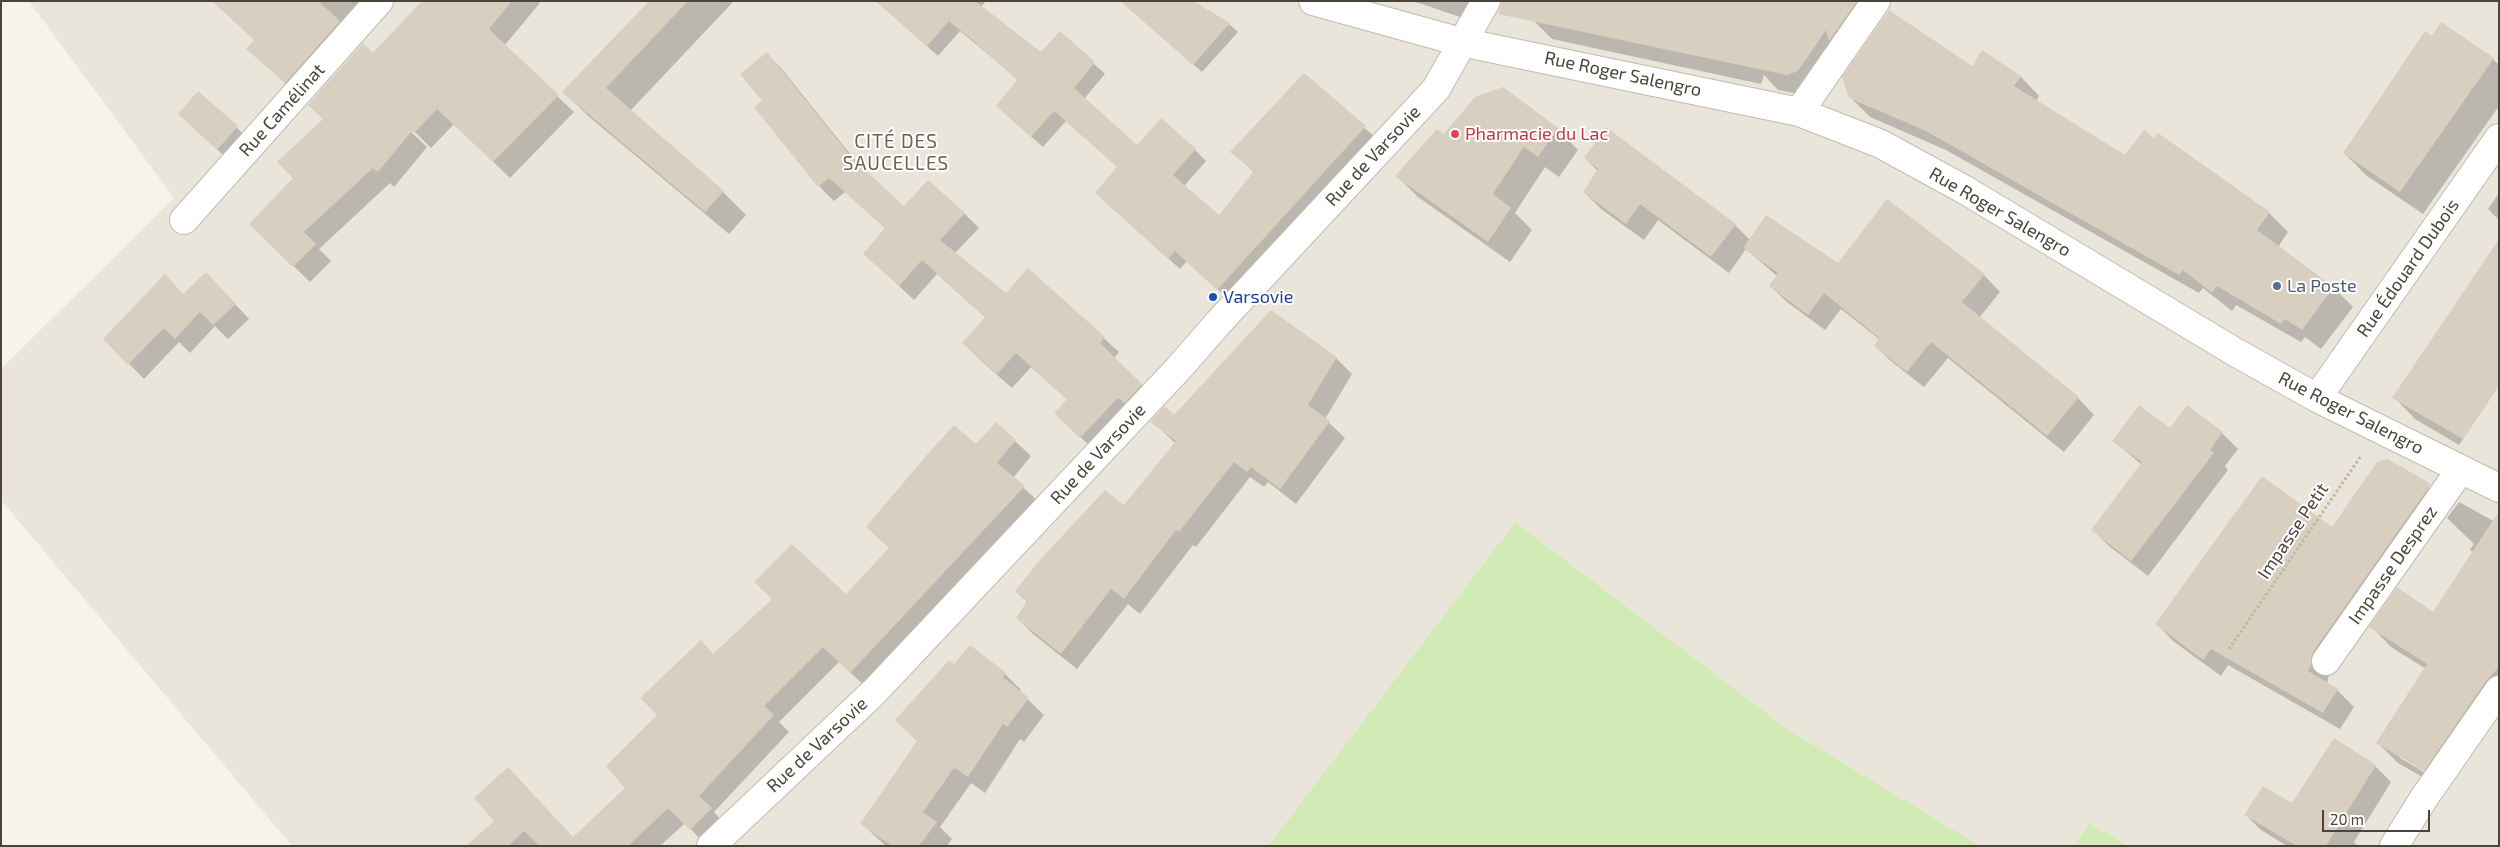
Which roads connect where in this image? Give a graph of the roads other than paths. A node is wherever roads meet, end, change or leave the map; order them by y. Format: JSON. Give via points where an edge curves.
{"nodes":[{"id":1,"x":379,"y":1,"type":"edge"},
{"id":2,"x":1312,"y":1,"type":"edge"},
{"id":3,"x":1486,"y":1,"type":"edge"},
{"id":4,"x":1876,"y":1,"type":"edge"},
{"id":5,"x":1462,"y":42,"type":"junction"},
{"id":6,"x":1799,"y":112,"type":"junction"},
{"id":7,"x":2499,"y":138,"type":"edge"},
{"id":8,"x":184,"y":220,"type":"dead end"},
{"id":9,"x":2317,"y":398,"type":"junction"},
{"id":10,"x":2461,"y":469,"type":"junction"},
{"id":11,"x":2499,"y":488,"type":"edge"},
{"id":12,"x":2326,"y":661,"type":"dead end"},
{"id":13,"x":2499,"y":690,"type":"edge"},
{"id":14,"x":710,"y":846,"type":"edge"},
{"id":15,"x":2394,"y":846,"type":"edge"}],
"edges":[{"from":1,"to":8,"type":"street","name":"Rue Camélinat"},
{"from":2,"to":5,"type":"street","name":"Rue Roger Salengro"},
{"from":3,"to":5,"type":"street","name":"Rue de Varsovie"},
{"from":4,"to":6,"type":"street"},
{"from":5,"to":6,"type":"street","name":"Rue Roger Salengro"},
{"from":5,"to":14,"type":"street","name":"Rue de Varsovie","via":[[1436,89],[1171,376],[875,691]]},
{"from":6,"to":9,"type":"street","name":"Rue Roger Salengro","via":[[1881,144],[1915,162]]},
{"from":7,"to":9,"type":"street","name":"Rue Édouard Dubois"},
{"from":9,"to":10,"type":"street","name":"Rue Roger Salengro"},
{"from":10,"to":11,"type":"street","name":"Rue Roger Salengro"},
{"from":10,"to":12,"type":"street","name":"Impasse Desprez"},
{"from":13,"to":15,"type":"street"}]}
